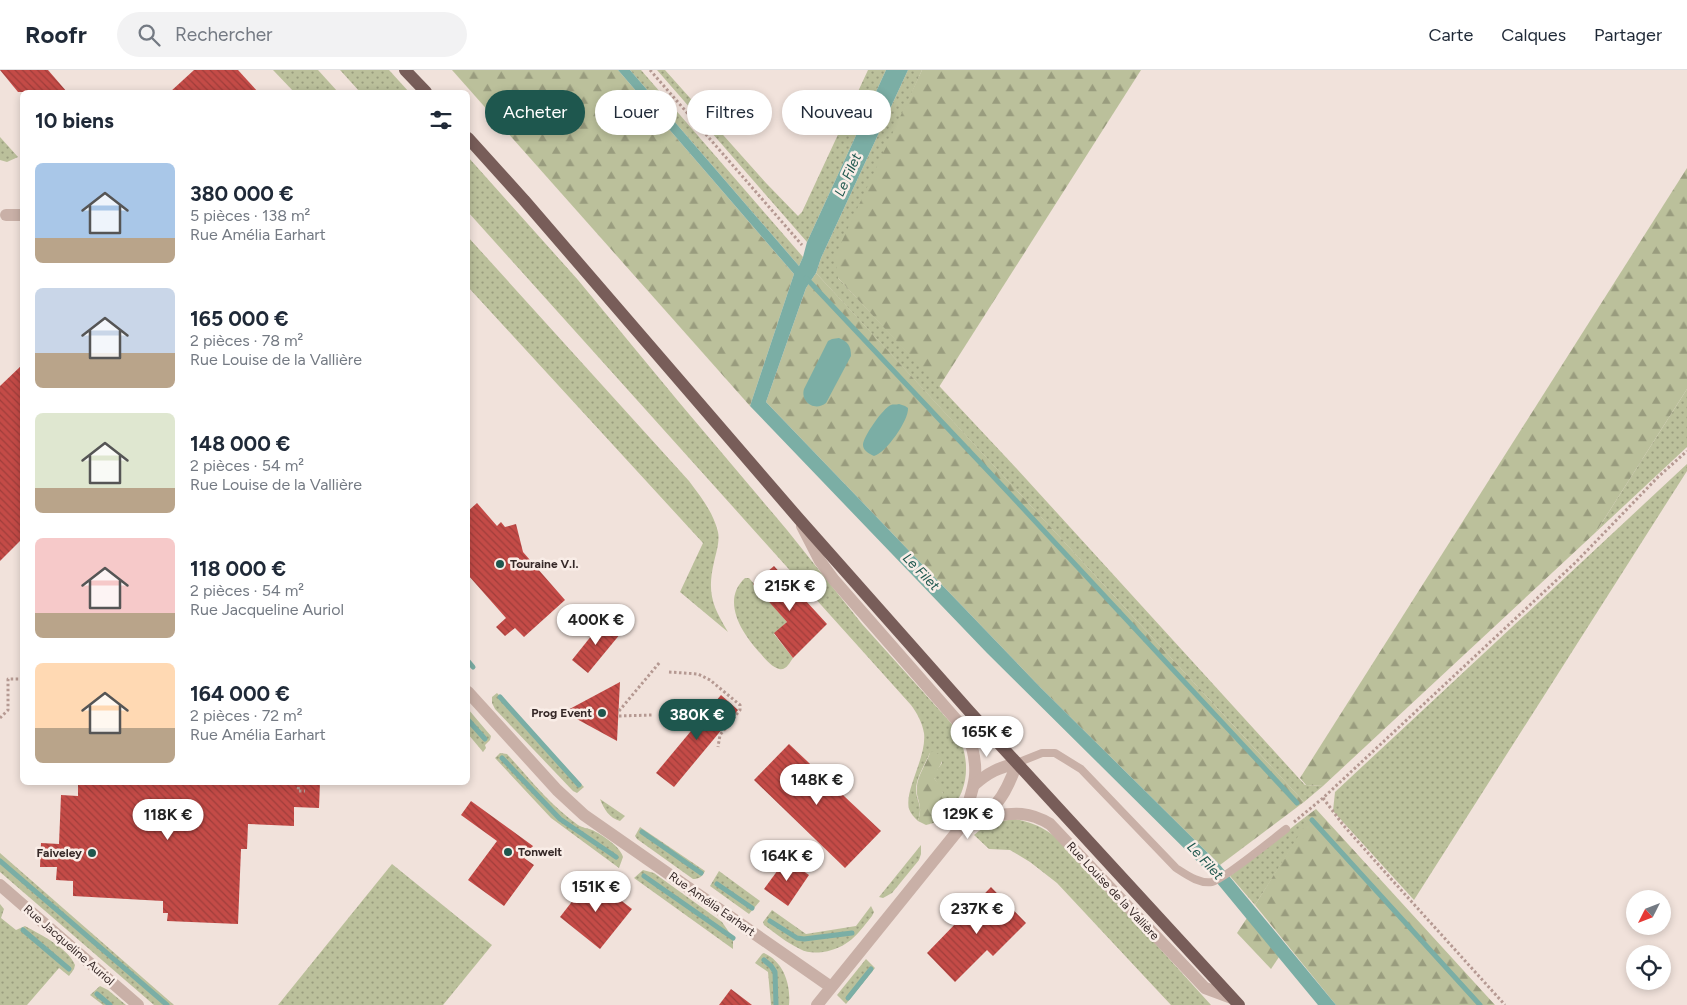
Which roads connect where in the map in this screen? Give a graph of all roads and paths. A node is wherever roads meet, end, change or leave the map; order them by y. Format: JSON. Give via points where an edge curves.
{"nodes":[{"id":1,"x":406,"y":70,"type":"edge"},
{"id":2,"x":650,"y":70,"type":"edge"},
{"id":3,"x":424,"y":90,"type":"edge"},
{"id":4,"x":470,"y":140,"type":"edge"},
{"id":5,"x":6,"y":215,"type":"dead end"},
{"id":6,"x":20,"y":216,"type":"edge"},
{"id":7,"x":802,"y":245,"type":"dead end"},
{"id":8,"x":1687,"y":451,"type":"edge"},
{"id":9,"x":799,"y":519,"type":"junction"},
{"id":10,"x":660,"y":662,"type":"dead end"},
{"id":11,"x":669,"y":672,"type":"dead end"},
{"id":12,"x":20,"y":679,"type":"edge"},
{"id":13,"x":470,"y":694,"type":"edge"},
{"id":14,"x":619,"y":710,"type":"dead end"},
{"id":15,"x":618,"y":716,"type":"dead end"},
{"id":16,"x":652,"y":716,"type":"dead end"},
{"id":17,"x":0,"y":718,"type":"edge"},
{"id":18,"x":718,"y":747,"type":"dead end"},
{"id":19,"x":1017,"y":763,"type":"junction"},
{"id":20,"x":299,"y":785,"type":"edge"},
{"id":21,"x":974,"y":785,"type":"junction"},
{"id":22,"x":305,"y":791,"type":"dead end"},
{"id":23,"x":1322,"y":798,"type":"junction"},
{"id":24,"x":982,"y":817,"type":"junction"},
{"id":25,"x":960,"y":828,"type":"junction"},
{"id":26,"x":1286,"y":829,"type":"joint"},
{"id":27,"x":0,"y":885,"type":"edge"},
{"id":28,"x":832,"y":987,"type":"junction"},
{"id":29,"x":1236,"y":1002,"type":"edge"},
{"id":30,"x":138,"y":1005,"type":"edge"},
{"id":31,"x":817,"y":1005,"type":"edge"},
{"id":32,"x":1505,"y":1005,"type":"edge"}],
"edges":[{"from":1,"to":3,"type":"main road"},
{"from":2,"to":7,"type":"path"},
{"from":4,"to":9,"type":"main road"},
{"from":5,"to":6,"type":"street"},
{"from":8,"to":23,"type":"path","via":[[1576,562]]},
{"from":9,"to":19,"type":"main road"},
{"from":9,"to":21,"type":"street","name":"Rue Louise de la Vallière","via":[[820,561],[834,580],[967,732],[976,758]]},
{"from":10,"to":14,"type":"path"},
{"from":11,"to":18,"type":"path","via":[[698,674],[740,705],[740,710],[720,735]]},
{"from":12,"to":17,"type":"path","via":[[8,679],[8,710]]},
{"from":13,"to":28,"type":"street","name":"Rue Amélia Earhart","via":[[557,790],[584,814]]},
{"from":15,"to":16,"type":"path"},
{"from":19,"to":21,"type":"street","via":[[998,768]]},
{"from":19,"to":24,"type":"street","name":"Rue Louise de la Vallière","via":[[1008,788]]},
{"from":19,"to":26,"type":"lane","via":[[1042,753],[1055,753],[1081,769],[1176,868],[1192,879],[1213,882]]},
{"from":19,"to":29,"type":"main road"},
{"from":20,"to":22,"type":"path","via":[[298,791]]},
{"from":21,"to":25,"type":"street","name":"Rue Louise de la Vallière"},
{"from":23,"to":26,"type":"path"},
{"from":23,"to":32,"type":"path"},
{"from":24,"to":25,"type":"street","name":"Rue Louise de la Vallière"},
{"from":24,"to":29,"type":"street","name":"Rue Louise de la Vallière","via":[[1024,814],[1037,816],[1050,824],[1205,988]]},
{"from":25,"to":28,"type":"street","name":"Rue Louise de la Vallière"},
{"from":27,"to":30,"type":"street","name":"Rue Jacqueline Auriol"},
{"from":28,"to":31,"type":"street","name":"Rue Louise de la Vallière"}]}
